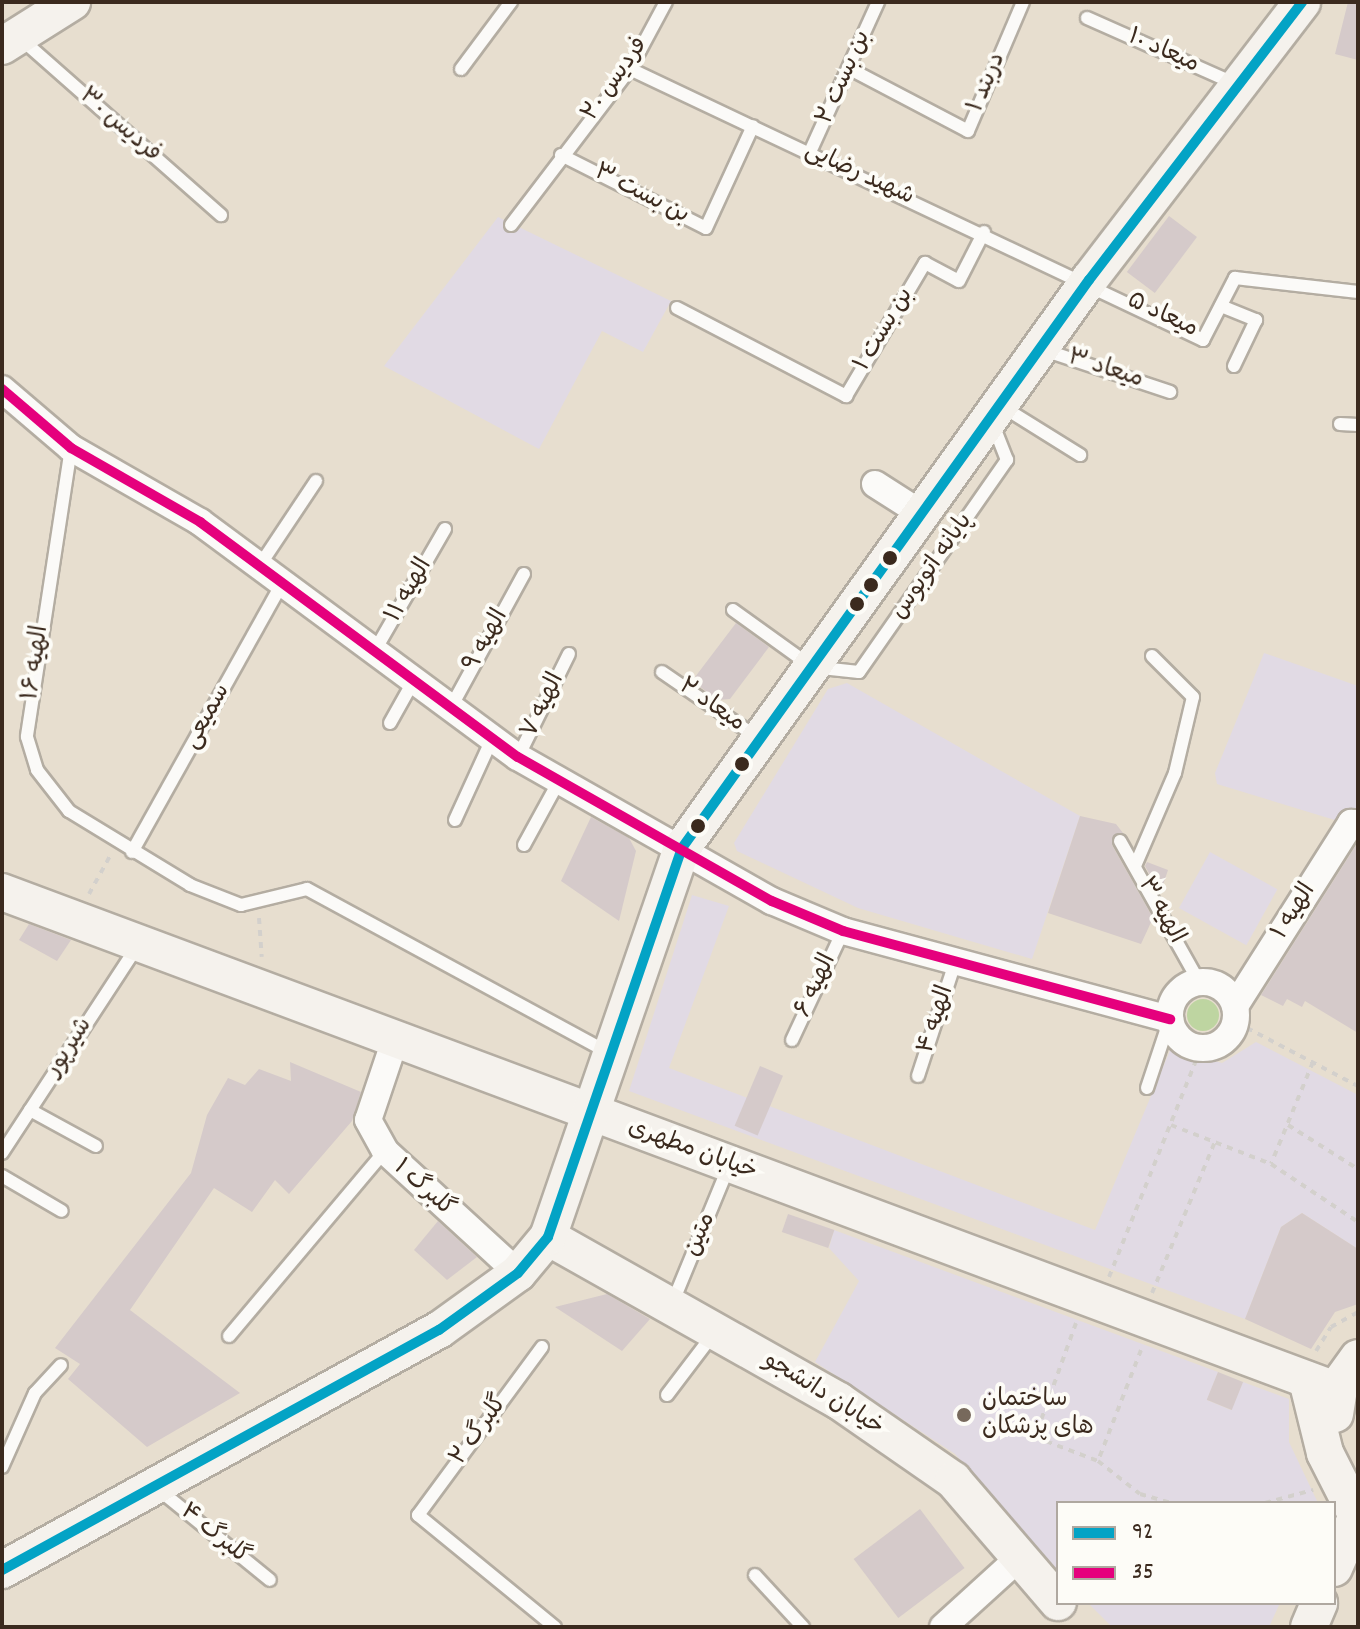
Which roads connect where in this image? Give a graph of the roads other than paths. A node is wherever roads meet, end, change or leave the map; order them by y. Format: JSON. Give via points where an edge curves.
{"nodes":[{"id":1,"x":72,"y":2,"type":"edge"},
{"id":2,"x":511,"y":2,"type":"edge"},
{"id":3,"x":666,"y":2,"type":"edge"},
{"id":4,"x":878,"y":2,"type":"edge"},
{"id":5,"x":1023,"y":2,"type":"edge"},
{"id":6,"x":1302,"y":2,"type":"edge"},
{"id":7,"x":1087,"y":18,"type":"dead end"},
{"id":8,"x":10,"y":41,"type":"edge"},
{"id":9,"x":461,"y":69,"type":"dead end"},
{"id":10,"x":630,"y":69,"type":"junction"},
{"id":11,"x":852,"y":70,"type":"junction"},
{"id":12,"x":1239,"y":85,"type":"junction"},
{"id":13,"x":753,"y":126,"type":"junction"},
{"id":14,"x":810,"y":152,"type":"junction"},
{"id":15,"x":561,"y":155,"type":"junction"},
{"id":16,"x":221,"y":215,"type":"dead end"},
{"id":17,"x":511,"y":225,"type":"dead end"},
{"id":18,"x":984,"y":232,"type":"junction"},
{"id":19,"x":1089,"y":280,"type":"junction"},
{"id":20,"x":1358,"y":292,"type":"edge"},
{"id":21,"x":1221,"y":306,"type":"junction"},
{"id":22,"x":677,"y":308,"type":"dead end"},
{"id":23,"x":1041,"y":349,"type":"junction"},
{"id":24,"x":1234,"y":366,"type":"dead end"},
{"id":25,"x":2,"y":389,"type":"edge"},
{"id":26,"x":1170,"y":392,"type":"dead end"},
{"id":27,"x":995,"y":412,"type":"junction"},
{"id":28,"x":1340,"y":424,"type":"dead end"},
{"id":29,"x":1358,"y":425,"type":"edge"},
{"id":30,"x":71,"y":448,"type":"junction"},
{"id":31,"x":1080,"y":455,"type":"dead end"},
{"id":32,"x":316,"y":481,"type":"dead end"},
{"id":33,"x":875,"y":484,"type":"dead end"},
{"id":34,"x":922,"y":514,"type":"junction"},
{"id":35,"x":445,"y":529,"type":"dead end"},
{"id":36,"x":260,"y":565,"type":"junction"},
{"id":37,"x":524,"y":574,"type":"dead end"},
{"id":38,"x":283,"y":582,"type":"junction"},
{"id":39,"x":733,"y":610,"type":"dead end"},
{"id":40,"x":374,"y":652,"type":"junction"},
{"id":41,"x":569,"y":654,"type":"dead end"},
{"id":42,"x":1152,"y":656,"type":"dead end"},
{"id":43,"x":812,"y":667,"type":"junction"},
{"id":44,"x":662,"y":672,"type":"dead end"},
{"id":45,"x":413,"y":682,"type":"junction"},
{"id":46,"x":450,"y":709,"type":"junction"},
{"id":47,"x":390,"y":723,"type":"dead end"},
{"id":48,"x":492,"y":739,"type":"junction"},
{"id":49,"x":760,"y":739,"type":"junction"},
{"id":50,"x":518,"y":757,"type":"junction"},
{"id":51,"x":559,"y":781,"type":"junction"},
{"id":52,"x":455,"y":820,"type":"dead end"},
{"id":53,"x":1358,"y":823,"type":"edge"},
{"id":54,"x":1120,"y":841,"type":"dead end"},
{"id":55,"x":524,"y":845,"type":"dead end"},
{"id":56,"x":682,"y":848,"type":"junction"},
{"id":57,"x":132,"y":852,"type":"junction"},
{"id":58,"x":1135,"y":866,"type":"junction"},
{"id":59,"x":2,"y":892,"type":"edge"},
{"id":60,"x":843,"y":931,"type":"junction"},
{"id":61,"x":138,"y":943,"type":"junction"},
{"id":62,"x":955,"y":963,"type":"junction"},
{"id":63,"x":1199,"y":982,"type":"junction"},
{"id":64,"x":1235,"y":1014,"type":"junction"},
{"id":65,"x":1170,"y":1019,"type":"junction"},
{"id":66,"x":395,"y":1040,"type":"junction"},
{"id":67,"x":792,"y":1040,"type":"dead end"},
{"id":68,"x":601,"y":1049,"type":"junction"},
{"id":69,"x":918,"y":1076,"type":"dead end"},
{"id":70,"x":1147,"y":1088,"type":"dead end"},
{"id":71,"x":30,"y":1110,"type":"junction"},
{"id":72,"x":593,"y":1115,"type":"junction"},
{"id":73,"x":96,"y":1146,"type":"dead end"},
{"id":74,"x":385,"y":1151,"type":"junction"},
{"id":75,"x":2,"y":1153,"type":"edge"},
{"id":76,"x":729,"y":1165,"type":"junction"},
{"id":77,"x":2,"y":1176,"type":"edge"},
{"id":78,"x":62,"y":1211,"type":"dead end"},
{"id":79,"x":548,"y":1237,"type":"junction"},
{"id":80,"x":518,"y":1273,"type":"junction"},
{"id":81,"x":672,"y":1304,"type":"junction"},
{"id":82,"x":716,"y":1330,"type":"junction"},
{"id":83,"x":229,"y":1336,"type":"dead end"},
{"id":84,"x":542,"y":1347,"type":"dead end"},
{"id":85,"x":1358,"y":1358,"type":"edge"},
{"id":86,"x":61,"y":1365,"type":"dead end"},
{"id":87,"x":1322,"y":1385,"type":"junction"},
{"id":88,"x":667,"y":1395,"type":"dead end"},
{"id":89,"x":1358,"y":1466,"type":"edge"},
{"id":90,"x":2,"y":1467,"type":"edge"},
{"id":91,"x":158,"y":1489,"type":"junction"},
{"id":92,"x":1357,"y":1514,"type":"edge"},
{"id":93,"x":1021,"y":1556,"type":"junction"},
{"id":94,"x":1336,"y":1563,"type":"edge"},
{"id":95,"x":2,"y":1569,"type":"edge"},
{"id":96,"x":755,"y":1575,"type":"dead end"},
{"id":97,"x":270,"y":1580,"type":"dead end"},
{"id":98,"x":1056,"y":1600,"type":"edge"},
{"id":99,"x":1060,"y":1605,"type":"edge"},
{"id":100,"x":1318,"y":1605,"type":"edge"},
{"id":101,"x":555,"y":1627,"type":"edge"},
{"id":102,"x":803,"y":1627,"type":"edge"},
{"id":103,"x":943,"y":1627,"type":"edge"},
{"id":104,"x":1078,"y":1627,"type":"edge"},
{"id":105,"x":1309,"y":1627,"type":"edge"}],
"edges":[{"from":1,"to":8,"type":"main road"},
{"from":2,"to":9,"type":"lane"},
{"from":3,"to":10,"type":"lane","name":"فردیس ۲۰"},
{"from":4,"to":11,"type":"lane","name":"بن بست ۲"},
{"from":5,"to":11,"type":"lane","name":"دربند ۱","via":[[968,131]]},
{"from":6,"to":12,"type":"main road"},
{"from":7,"to":12,"type":"lane","name":"میعاد ۱۰"},
{"from":8,"to":16,"type":"lane","name":"فردیس ۳۰"},
{"from":10,"to":13,"type":"lane","name":"شهید رضایی"},
{"from":10,"to":15,"type":"lane","name":"فردیس ۲۰"},
{"from":11,"to":14,"type":"lane","name":"بن بست ۲"},
{"from":12,"to":19,"type":"main road"},
{"from":13,"to":14,"type":"lane","name":"شهید رضایی"},
{"from":13,"to":15,"type":"lane","name":"بن بست ۳","via":[[706,228]]},
{"from":14,"to":18,"type":"lane","name":"شهید رضایی"},
{"from":15,"to":17,"type":"lane","name":"فردیس ۲۰"},
{"from":18,"to":19,"type":"lane","name":"شهید رضایی"},
{"from":18,"to":22,"type":"lane","name":"بن بست ۱","via":[[959,281],[925,263],[846,396]]},
{"from":19,"to":21,"type":"lane","name":"میعاد ۵","via":[[1203,340]]},
{"from":19,"to":23,"type":"main road"},
{"from":20,"to":21,"type":"lane","name":"میعاد ۵","via":[[1235,278]]},
{"from":21,"to":24,"type":"lane","name":"میعاد ۵","via":[[1256,320]]},
{"from":23,"to":26,"type":"lane","name":"میعاد ۳"},
{"from":23,"to":27,"type":"main road"},
{"from":25,"to":30,"type":"street"},
{"from":27,"to":31,"type":"lane"},
{"from":27,"to":34,"type":"main road"},
{"from":27,"to":43,"type":"lane","name":"پایانه اتوبوس","via":[[1007,460],[859,672]]},
{"from":28,"to":29,"type":"lane"},
{"from":30,"to":36,"type":"street","via":[[136,481]]},
{"from":30,"to":57,"type":"lane","name":"الهیه ۱۶","via":[[27,737],[53,792]]},
{"from":32,"to":36,"type":"lane"},
{"from":33,"to":34,"type":"street"},
{"from":34,"to":43,"type":"main road"},
{"from":35,"to":40,"type":"lane","name":"الهیه ۱۱"},
{"from":36,"to":38,"type":"street"},
{"from":37,"to":46,"type":"lane","name":"الهیه ۹"},
{"from":38,"to":40,"type":"street"},
{"from":38,"to":57,"type":"lane","name":"سمیعی"},
{"from":39,"to":43,"type":"lane"},
{"from":40,"to":45,"type":"street"},
{"from":41,"to":50,"type":"lane","name":"الهیه ۷"},
{"from":42,"to":58,"type":"lane","via":[[1193,697],[1175,773]]},
{"from":43,"to":49,"type":"main road"},
{"from":44,"to":49,"type":"lane","name":"میعاد ۲"},
{"from":45,"to":46,"type":"street"},
{"from":45,"to":47,"type":"lane"},
{"from":46,"to":48,"type":"street"},
{"from":48,"to":50,"type":"street"},
{"from":48,"to":52,"type":"lane"},
{"from":49,"to":56,"type":"main road"},
{"from":50,"to":51,"type":"street"},
{"from":51,"to":55,"type":"lane"},
{"from":51,"to":56,"type":"street"},
{"from":53,"to":64,"type":"street","name":"الهیه ۱"},
{"from":54,"to":58,"type":"lane","name":"الهیه ۳"},
{"from":56,"to":60,"type":"street","via":[[772,901]]},
{"from":56,"to":68,"type":"main road"},
{"from":57,"to":68,"type":"lane","name":"الهیه ۱۶","via":[[190,885],[241,905],[307,889]]},
{"from":58,"to":63,"type":"lane","name":"الهیه ۳"},
{"from":59,"to":61,"type":"main road","name":"خیابان مطهری"},
{"from":60,"to":62,"type":"street"},
{"from":60,"to":67,"type":"lane","name":"الهیه ۶"},
{"from":61,"to":66,"type":"main road","name":"خیابان مطهری"},
{"from":61,"to":71,"type":"lane","name":"شیرپور"},
{"from":62,"to":65,"type":"street"},
{"from":62,"to":69,"type":"lane","name":"الهیه ۴"},
{"from":63,"to":64,"type":"street","via":[[1217,985]]},
{"from":63,"to":65,"type":"street","via":[[1174,999]]},
{"from":64,"to":65,"type":"street","via":[[1227,1038],[1201,1048],[1180,1039]]},
{"from":65,"to":70,"type":"lane"},
{"from":66,"to":72,"type":"main road","name":"خیابان مطهری"},
{"from":66,"to":74,"type":"street","name":"گلبرگ ۱","via":[[368,1120]]},
{"from":68,"to":72,"type":"main road"},
{"from":71,"to":73,"type":"lane"},
{"from":71,"to":75,"type":"lane","name":"شیرپور"},
{"from":72,"to":76,"type":"main road","name":"خیابان مطهری"},
{"from":72,"to":79,"type":"main road"},
{"from":74,"to":80,"type":"street","name":"گلبرگ ۱"},
{"from":74,"to":83,"type":"lane"},
{"from":76,"to":81,"type":"lane","name":"متین"},
{"from":76,"to":87,"type":"main road","name":"خیابان مطهری"},
{"from":77,"to":78,"type":"lane"},
{"from":79,"to":80,"type":"main road"},
{"from":79,"to":81,"type":"main road","name":"خیابان دانشجو"},
{"from":80,"to":91,"type":"main road","via":[[439,1330]]},
{"from":81,"to":82,"type":"main road","name":"خیابان دانشجو"},
{"from":82,"to":88,"type":"lane"},
{"from":82,"to":93,"type":"main road","name":"خیابان دانشجو","via":[[839,1401],[953,1480]]},
{"from":84,"to":101,"type":"lane","name":"گلبرگ ۲","via":[[418,1515]]},
{"from":85,"to":87,"type":"main road"},
{"from":86,"to":90,"type":"lane","via":[[35,1393]]},
{"from":87,"to":89,"type":"main road","via":[[1338,1432]]},
{"from":87,"to":92,"type":"main road","via":[[1325,1453]]},
{"from":91,"to":95,"type":"main road"},
{"from":91,"to":97,"type":"lane","name":"گلبرگ ۴"},
{"from":92,"to":94,"type":"main road"},
{"from":93,"to":98,"type":"main road","name":"خیابان دانشجو"},
{"from":93,"to":103,"type":"street"},
{"from":96,"to":102,"type":"lane"},
{"from":99,"to":104,"type":"main road","name":"خیابان دانشجو"},
{"from":100,"to":105,"type":"main road"}]}
